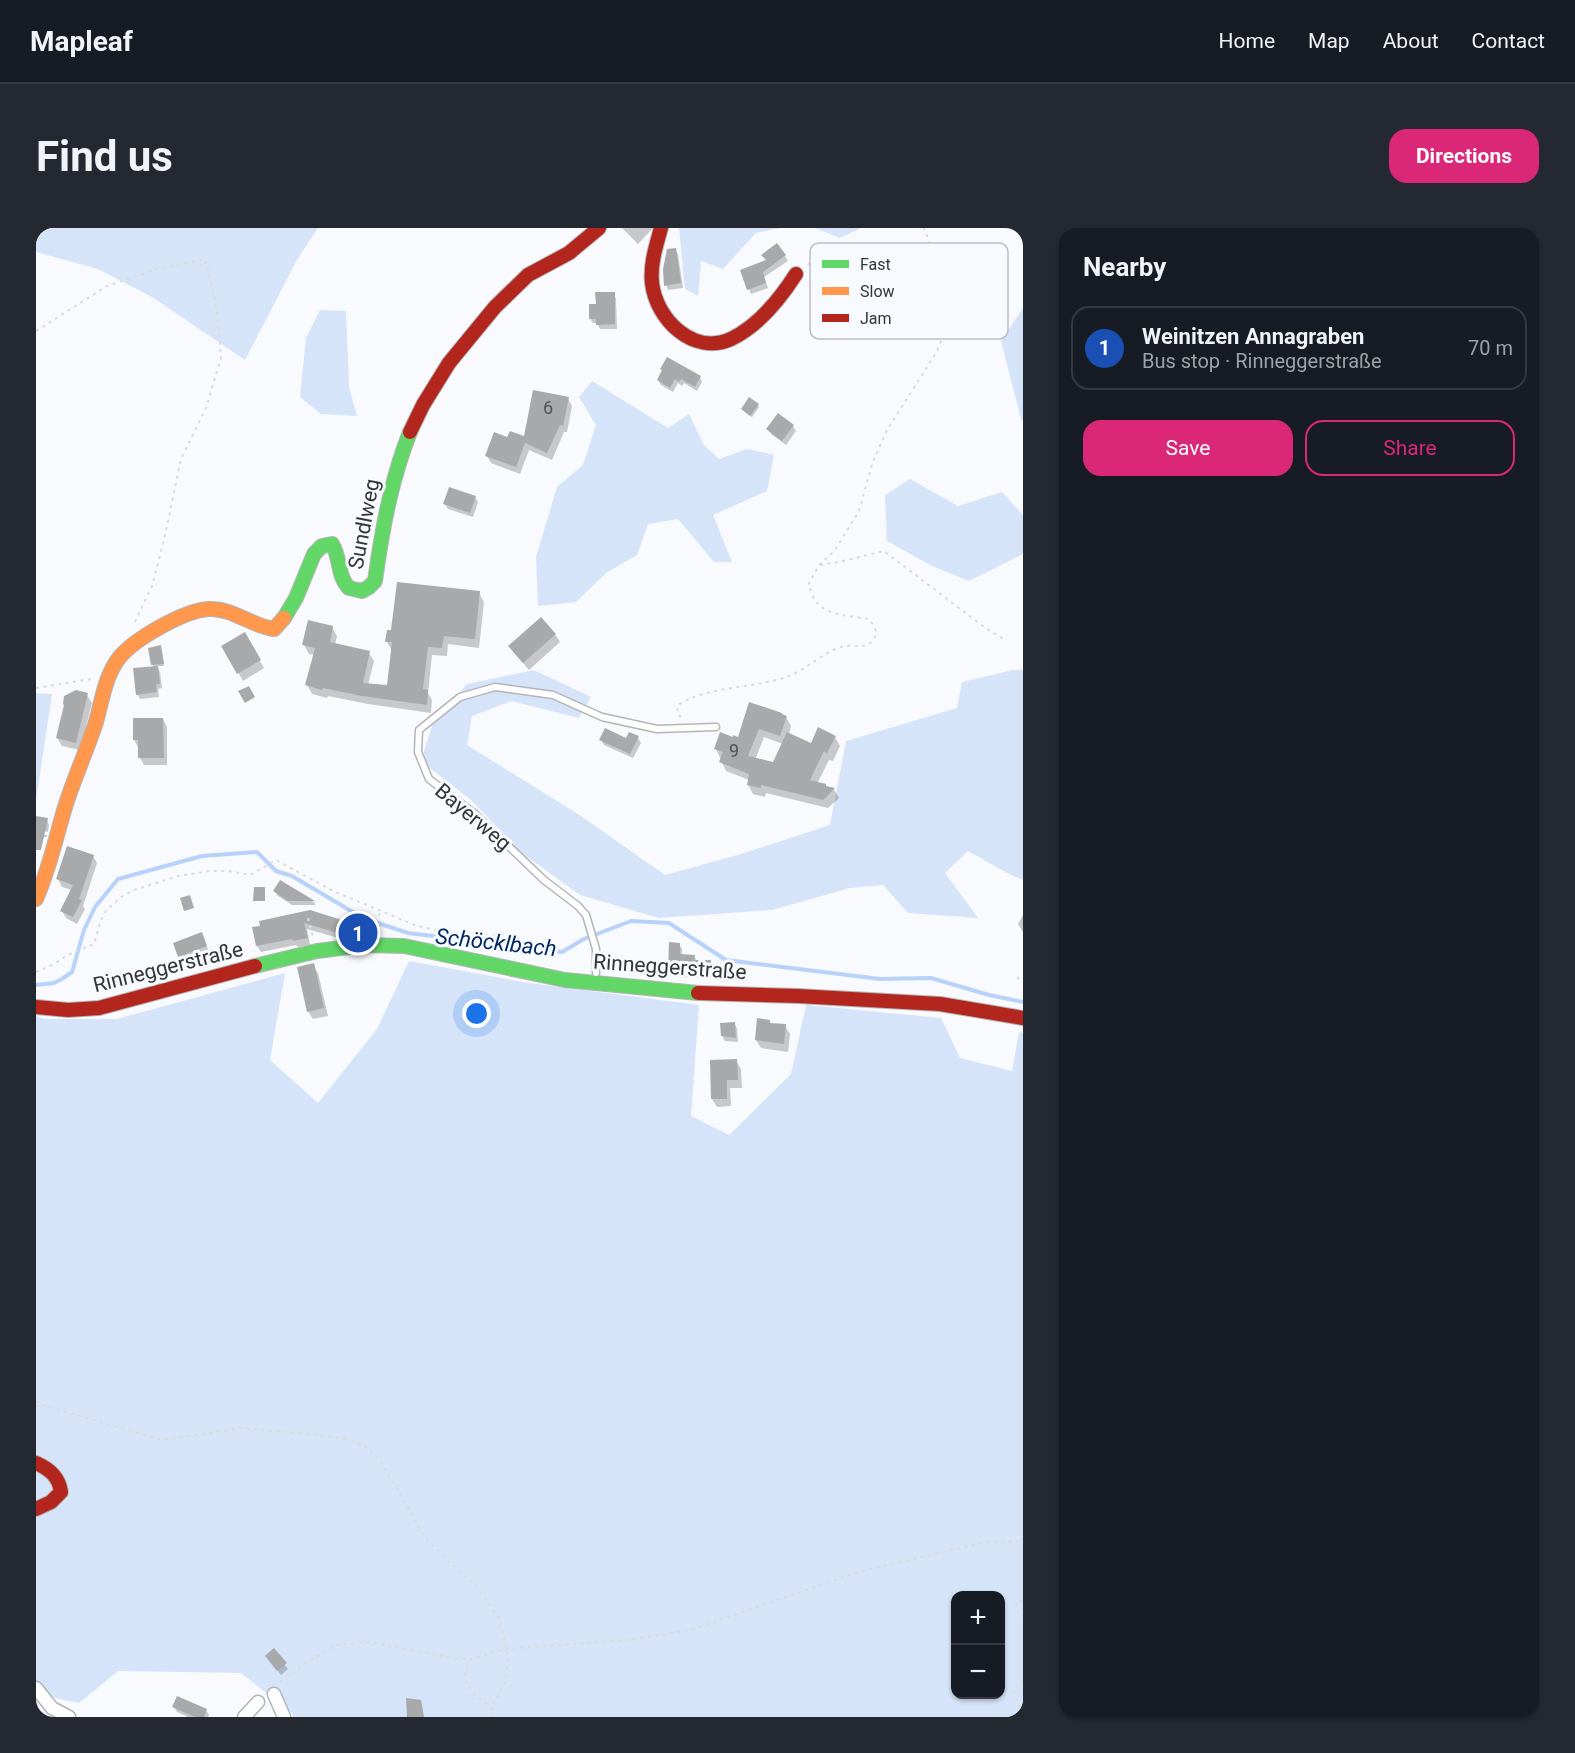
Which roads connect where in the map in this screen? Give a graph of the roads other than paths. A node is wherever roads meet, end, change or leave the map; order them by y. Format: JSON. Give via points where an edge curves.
{"nodes":[{"id":1,"x":600,"y":228,"type":"edge"},
{"id":2,"x":662,"y":228,"type":"edge"},
{"id":3,"x":796,"y":274,"type":"dead end"},
{"id":4,"x":716,"y":727,"type":"dead end"},
{"id":5,"x":36,"y":899,"type":"edge"},
{"id":6,"x":596,"y":973,"type":"dead end"},
{"id":7,"x":36,"y":1007,"type":"edge"},
{"id":8,"x":1023,"y":1018,"type":"edge"},
{"id":9,"x":36,"y":1462,"type":"edge"},
{"id":10,"x":36,"y":1509,"type":"edge"},
{"id":11,"x":36,"y":1688,"type":"edge"},
{"id":12,"x":274,"y":1690,"type":"road end"},
{"id":13,"x":258,"y":1702,"type":"dead end"},
{"id":14,"x":69,"y":1717,"type":"edge"},
{"id":15,"x":244,"y":1717,"type":"edge"},
{"id":16,"x":284,"y":1717,"type":"edge"}],
"edges":[{"from":1,"to":5,"type":"street","name":"Sundlweg","via":[[565,256],[536,269],[510,291],[438,379],[404,445],[371,586],[364,592],[345,587],[337,550],[332,544],[324,545],[313,556],[302,586],[274,629],[213,609],[190,613],[150,634],[119,658],[66,805],[49,871]]},
{"from":2,"to":3,"type":"street","via":[[653,254],[652,284],[658,307],[668,322],[689,338],[711,343],[738,336],[776,302]]},
{"from":4,"to":6,"type":"lane","name":"Bayerweg","via":[[657,729],[602,717],[553,695],[495,687],[460,697],[419,730],[418,752],[429,779],[474,813],[586,915],[594,940]]},
{"from":7,"to":8,"type":"street","name":"Rinneggerstraße","via":[[99,1008],[277,960],[360,945],[404,946],[565,980],[693,993],[940,1004]]},
{"from":9,"to":10,"type":"street","via":[[52,1471],[61,1492]]},
{"from":11,"to":14,"type":"street","via":[[52,1708]]},
{"from":12,"to":16,"type":"street"},
{"from":13,"to":15,"type":"street"}]}
